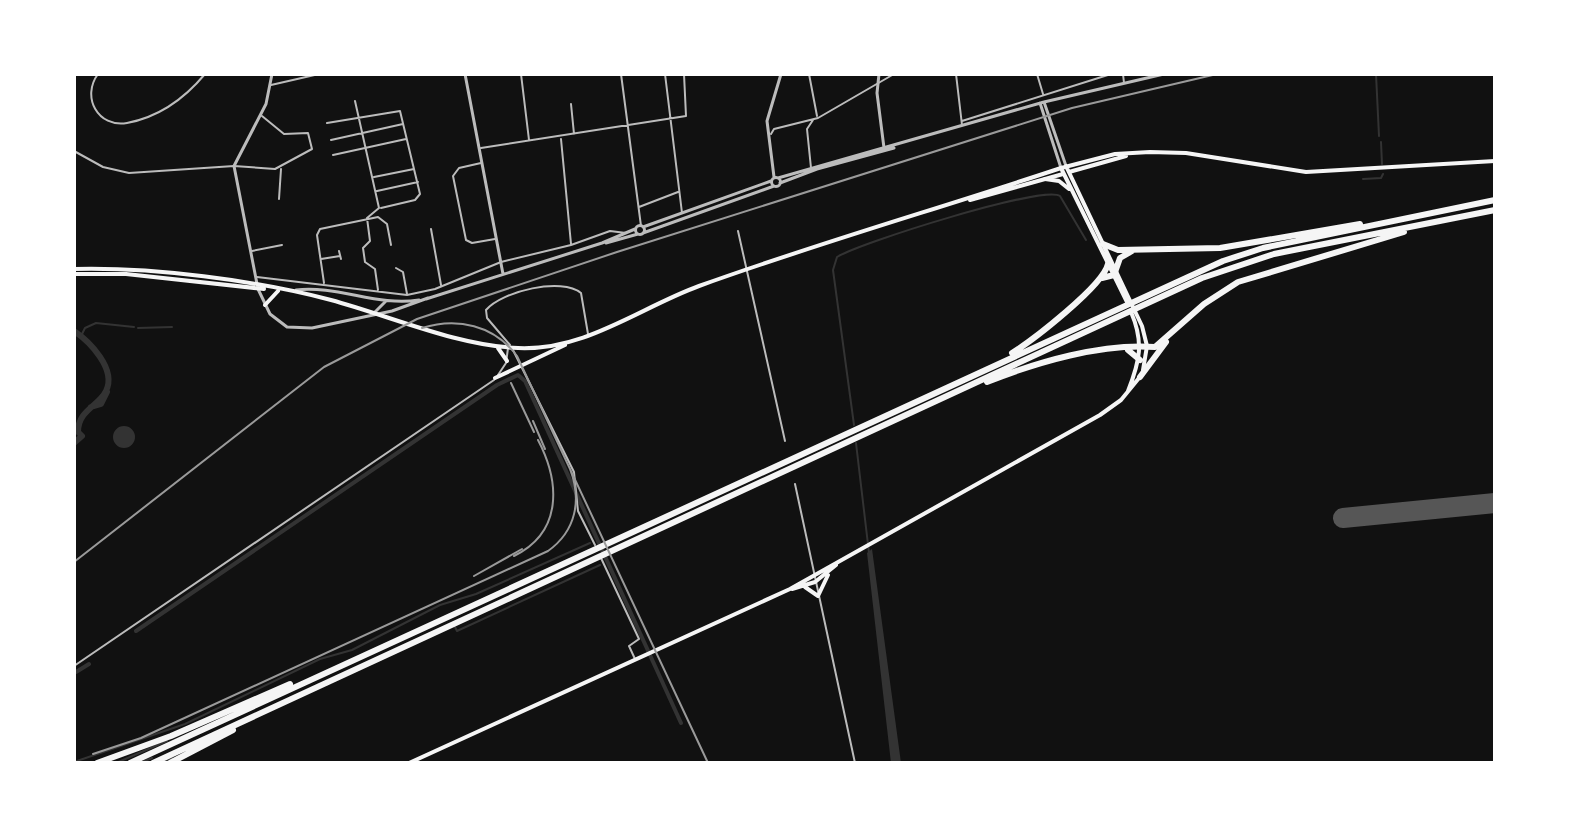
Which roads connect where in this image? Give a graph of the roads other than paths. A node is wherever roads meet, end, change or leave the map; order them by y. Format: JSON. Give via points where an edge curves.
{"nodes":[{"id":1,"x":98,"y":74,"type":"edge"},
{"id":2,"x":205,"y":74,"type":"edge"},
{"id":3,"x":272,"y":74,"type":"edge"},
{"id":4,"x":319,"y":74,"type":"edge"},
{"id":5,"x":465,"y":74,"type":"edge"},
{"id":6,"x":521,"y":74,"type":"edge"},
{"id":7,"x":621,"y":74,"type":"edge"},
{"id":8,"x":665,"y":74,"type":"edge"},
{"id":9,"x":684,"y":74,"type":"edge"},
{"id":10,"x":781,"y":74,"type":"edge"},
{"id":11,"x":809,"y":74,"type":"edge"},
{"id":12,"x":879,"y":74,"type":"edge"},
{"id":13,"x":894,"y":74,"type":"edge"},
{"id":14,"x":956,"y":74,"type":"edge"},
{"id":15,"x":1037,"y":74,"type":"edge"},
{"id":16,"x":1111,"y":74,"type":"edge"},
{"id":17,"x":1123,"y":74,"type":"edge"},
{"id":18,"x":1164,"y":74,"type":"edge"},
{"id":19,"x":887,"y":75,"type":"edge"},
{"id":20,"x":877,"y":84,"type":"junction"},
{"id":21,"x":1124,"y":84,"type":"junction"},
{"id":22,"x":271,"y":85,"type":"junction"},
{"id":23,"x":1044,"y":95,"type":"junction"},
{"id":24,"x":355,"y":101,"type":"dead end"},
{"id":25,"x":1042,"y":102,"type":"junction"},
{"id":26,"x":571,"y":104,"type":"dead end"},
{"id":27,"x":261,"y":116,"type":"junction"},
{"id":28,"x":359,"y":118,"type":"junction"},
{"id":29,"x":816,"y":118,"type":"junction"},
{"id":30,"x":672,"y":119,"type":"junction"},
{"id":31,"x":767,"y":121,"type":"junction"},
{"id":32,"x":327,"y":123,"type":"dead end"},
{"id":33,"x":799,"y":123,"type":"junction"},
{"id":34,"x":403,"y":124,"type":"junction"},
{"id":35,"x":962,"y":124,"type":"junction"},
{"id":36,"x":628,"y":127,"type":"junction"},
{"id":37,"x":774,"y":129,"type":"junction"},
{"id":38,"x":807,"y":129,"type":"junction"},
{"id":39,"x":362,"y":131,"type":"junction"},
{"id":40,"x":882,"y":134,"type":"junction"},
{"id":41,"x":574,"y":135,"type":"junction"},
{"id":42,"x":560,"y":137,"type":"junction"},
{"id":43,"x":769,"y":137,"type":"junction"},
{"id":44,"x":407,"y":139,"type":"junction"},
{"id":45,"x":331,"y":140,"type":"dead end"},
{"id":46,"x":529,"y":141,"type":"junction"},
{"id":47,"x":909,"y":143,"type":"junction"},
{"id":48,"x":366,"y":147,"type":"junction"},
{"id":49,"x":891,"y":147,"type":"junction"},
{"id":50,"x":480,"y":148,"type":"junction"},
{"id":51,"x":884,"y":150,"type":"junction"},
{"id":52,"x":74,"y":151,"type":"edge"},
{"id":53,"x":333,"y":155,"type":"dead end"},
{"id":54,"x":1495,"y":161,"type":"edge"},
{"id":55,"x":482,"y":163,"type":"junction"},
{"id":56,"x":234,"y":166,"type":"junction"},
{"id":57,"x":282,"y":167,"type":"junction"},
{"id":58,"x":812,"y":168,"type":"junction"},
{"id":59,"x":414,"y":169,"type":"junction"},
{"id":60,"x":1065,"y":170,"type":"junction"},
{"id":61,"x":373,"y":177,"type":"junction"},
{"id":62,"x":1045,"y":179,"type":"junction"},
{"id":63,"x":776,"y":180,"type":"junction"},
{"id":64,"x":418,"y":182,"type":"junction"},
{"id":65,"x":679,"y":191,"type":"junction"},
{"id":66,"x":376,"y":192,"type":"junction"},
{"id":67,"x":1072,"y":194,"type":"junction"},
{"id":68,"x":279,"y":199,"type":"dead end"},
{"id":69,"x":970,"y":200,"type":"junction"},
{"id":70,"x":1495,"y":200,"type":"edge"},
{"id":71,"x":379,"y":208,"type":"junction"},
{"id":72,"x":638,"y":208,"type":"junction"},
{"id":73,"x":1495,"y":210,"type":"edge"},
{"id":74,"x":682,"y":214,"type":"junction"},
{"id":75,"x":1423,"y":214,"type":"junction"},
{"id":76,"x":367,"y":218,"type":"junction"},
{"id":77,"x":1430,"y":223,"type":"junction"},
{"id":78,"x":431,"y":229,"type":"dead end"},
{"id":79,"x":635,"y":229,"type":"junction"},
{"id":80,"x":642,"y":229,"type":"junction"},
{"id":81,"x":620,"y":230,"type":"junction"},
{"id":82,"x":738,"y":231,"type":"dead end"},
{"id":83,"x":626,"y":233,"type":"junction"},
{"id":84,"x":638,"y":234,"type":"junction"},
{"id":85,"x":619,"y":236,"type":"junction"},
{"id":86,"x":496,"y":238,"type":"junction"},
{"id":87,"x":602,"y":243,"type":"junction"},
{"id":88,"x":1103,"y":244,"type":"junction"},
{"id":89,"x":282,"y":245,"type":"dead end"},
{"id":90,"x":391,"y":245,"type":"dead end"},
{"id":91,"x":571,"y":245,"type":"junction"},
{"id":92,"x":1135,"y":250,"type":"junction"},
{"id":93,"x":339,"y":251,"type":"dead end"},
{"id":94,"x":251,"y":252,"type":"junction"},
{"id":95,"x":320,"y":259,"type":"junction"},
{"id":96,"x":501,"y":262,"type":"junction"},
{"id":97,"x":1108,"y":264,"type":"junction"},
{"id":98,"x":396,"y":268,"type":"dead end"},
{"id":99,"x":750,"y":270,"type":"junction"},
{"id":100,"x":74,"y":272,"type":"edge"},
{"id":101,"x":1115,"y":273,"type":"junction"},
{"id":102,"x":503,"y":274,"type":"junction"},
{"id":103,"x":256,"y":277,"type":"junction"},
{"id":104,"x":1096,"y":281,"type":"junction"},
{"id":105,"x":324,"y":284,"type":"junction"},
{"id":106,"x":441,"y":286,"type":"junction"},
{"id":107,"x":258,"y":288,"type":"junction"},
{"id":108,"x":280,"y":290,"type":"junction"},
{"id":109,"x":288,"y":291,"type":"junction"},
{"id":110,"x":378,"y":292,"type":"junction"},
{"id":111,"x":407,"y":295,"type":"junction"},
{"id":112,"x":428,"y":298,"type":"junction"},
{"id":113,"x":386,"y":301,"type":"junction"},
{"id":114,"x":265,"y":305,"type":"junction"},
{"id":115,"x":373,"y":314,"type":"junction"},
{"id":116,"x":1173,"y":333,"type":"junction"},
{"id":117,"x":588,"y":337,"type":"junction"},
{"id":118,"x":571,"y":342,"type":"junction"},
{"id":119,"x":1144,"y":345,"type":"junction"},
{"id":120,"x":496,"y":346,"type":"junction"},
{"id":121,"x":507,"y":349,"type":"junction"},
{"id":122,"x":1126,"y":349,"type":"junction"},
{"id":123,"x":1140,"y":360,"type":"junction"},
{"id":124,"x":507,"y":361,"type":"junction"},
{"id":125,"x":997,"y":363,"type":"junction"},
{"id":126,"x":1140,"y":377,"type":"junction"},
{"id":127,"x":495,"y":378,"type":"junction"},
{"id":128,"x":966,"y":387,"type":"junction"},
{"id":129,"x":1128,"y":392,"type":"junction"},
{"id":130,"x":785,"y":441,"type":"dead end"},
{"id":131,"x":795,"y":484,"type":"dead end"},
{"id":132,"x":837,"y":564,"type":"junction"},
{"id":133,"x":828,"y":573,"type":"junction"},
{"id":134,"x":815,"y":579,"type":"junction"},
{"id":135,"x":803,"y":587,"type":"junction"},
{"id":136,"x":790,"y":589,"type":"junction"},
{"id":137,"x":818,"y":596,"type":"junction"},
{"id":138,"x":358,"y":657,"type":"junction"},
{"id":139,"x":636,"y":660,"type":"junction"},
{"id":140,"x":74,"y":666,"type":"edge"},
{"id":141,"x":288,"y":700,"type":"junction"},
{"id":142,"x":97,"y":763,"type":"edge"},
{"id":143,"x":130,"y":763,"type":"edge"},
{"id":144,"x":153,"y":763,"type":"edge"},
{"id":145,"x":170,"y":763,"type":"edge"},
{"id":146,"x":409,"y":763,"type":"edge"},
{"id":147,"x":855,"y":763,"type":"edge"}],
"edges":[{"from":1,"to":2,"type":"street","via":[[91,86],[92,105],[106,119],[121,123],[173,104]]},
{"from":3,"to":22,"type":"street"},
{"from":4,"to":22,"type":"street"},
{"from":5,"to":50,"type":"street"},
{"from":6,"to":46,"type":"street"},
{"from":7,"to":36,"type":"street"},
{"from":8,"to":30,"type":"street"},
{"from":9,"to":30,"type":"street","via":[[689,113]]},
{"from":10,"to":31,"type":"street"},
{"from":11,"to":29,"type":"street"},
{"from":12,"to":20,"type":"street"},
{"from":13,"to":19,"type":"street"},
{"from":14,"to":35,"type":"street"},
{"from":15,"to":23,"type":"street"},
{"from":16,"to":23,"type":"street"},
{"from":17,"to":21,"type":"street"},
{"from":18,"to":21,"type":"street"},
{"from":19,"to":20,"type":"street"},
{"from":20,"to":29,"type":"street"},
{"from":20,"to":40,"type":"street"},
{"from":21,"to":25,"type":"street"},
{"from":22,"to":27,"type":"street"},
{"from":23,"to":35,"type":"street"},
{"from":24,"to":28,"type":"street"},
{"from":25,"to":35,"type":"street"},
{"from":25,"to":60,"type":"street"},
{"from":26,"to":41,"type":"street"},
{"from":27,"to":56,"type":"street"},
{"from":27,"to":57,"type":"street","via":[[284,134],[305,132],[312,139],[308,153]]},
{"from":28,"to":32,"type":"street"},
{"from":28,"to":34,"type":"street","via":[[398,109]]},
{"from":28,"to":39,"type":"street"},
{"from":29,"to":33,"type":"street"},
{"from":29,"to":38,"type":"street"},
{"from":30,"to":36,"type":"street"},
{"from":30,"to":65,"type":"street"},
{"from":31,"to":37,"type":"street"},
{"from":31,"to":43,"type":"street"},
{"from":33,"to":37,"type":"street"},
{"from":33,"to":38,"type":"street"},
{"from":34,"to":39,"type":"street"},
{"from":34,"to":44,"type":"street"},
{"from":35,"to":47,"type":"street"},
{"from":36,"to":41,"type":"street"},
{"from":36,"to":72,"type":"street"},
{"from":37,"to":43,"type":"street"},
{"from":38,"to":58,"type":"street"},
{"from":39,"to":45,"type":"street"},
{"from":39,"to":48,"type":"street"},
{"from":40,"to":49,"type":"street"},
{"from":40,"to":51,"type":"street"},
{"from":41,"to":42,"type":"street"},
{"from":42,"to":46,"type":"street"},
{"from":42,"to":91,"type":"street"},
{"from":43,"to":63,"type":"street"},
{"from":44,"to":48,"type":"street"},
{"from":44,"to":59,"type":"street"},
{"from":46,"to":50,"type":"street"},
{"from":47,"to":49,"type":"street"},
{"from":47,"to":51,"type":"street"},
{"from":48,"to":53,"type":"street"},
{"from":48,"to":61,"type":"street"},
{"from":49,"to":51,"type":"street"},
{"from":50,"to":55,"type":"street"},
{"from":51,"to":58,"type":"street"},
{"from":52,"to":56,"type":"street","via":[[103,167],[129,173]]},
{"from":54,"to":60,"type":"main road","via":[[1306,172],[1186,153],[1135,153]]},
{"from":55,"to":86,"type":"street"},
{"from":55,"to":86,"type":"street","via":[[459,168],[453,176],[466,240]]},
{"from":56,"to":57,"type":"street"},
{"from":56,"to":94,"type":"street"},
{"from":57,"to":68,"type":"street"},
{"from":58,"to":63,"type":"street"},
{"from":59,"to":61,"type":"street"},
{"from":59,"to":64,"type":"street"},
{"from":60,"to":62,"type":"main road"},
{"from":60,"to":67,"type":"main road"},
{"from":60,"to":69,"type":"main road"},
{"from":60,"to":88,"type":"main road"},
{"from":61,"to":66,"type":"street"},
{"from":62,"to":67,"type":"main road","via":[[1062,182]]},
{"from":62,"to":69,"type":"main road"},
{"from":63,"to":74,"type":"street"},
{"from":63,"to":80,"type":"street","via":[[774,186]]},
{"from":64,"to":66,"type":"street"},
{"from":64,"to":71,"type":"street","via":[[415,200]]},
{"from":65,"to":72,"type":"street"},
{"from":65,"to":74,"type":"street"},
{"from":66,"to":71,"type":"street"},
{"from":67,"to":97,"type":"main road"},
{"from":69,"to":99,"type":"main road"},
{"from":70,"to":75,"type":"highway"},
{"from":71,"to":76,"type":"street"},
{"from":72,"to":80,"type":"street"},
{"from":73,"to":77,"type":"highway"},
{"from":74,"to":80,"type":"street"},
{"from":75,"to":92,"type":"highway","via":[[1220,248]]},
{"from":75,"to":125,"type":"highway","via":[[1223,261]]},
{"from":76,"to":90,"type":"street","via":[[378,217],[387,224]]},
{"from":76,"to":95,"type":"street","via":[[320,229]]},
{"from":76,"to":110,"type":"street","via":[[370,241],[363,248],[364,260],[375,269]]},
{"from":77,"to":116,"type":"highway","via":[[1257,273],[1221,291]]},
{"from":77,"to":128,"type":"highway","via":[[1227,268]]},
{"from":78,"to":106,"type":"street"},
{"from":79,"to":80,"type":"street"},
{"from":79,"to":83,"type":"street"},
{"from":79,"to":84,"type":"street"},
{"from":80,"to":84,"type":"street"},
{"from":81,"to":83,"type":"street"},
{"from":81,"to":85,"type":"street"},
{"from":81,"to":91,"type":"street"},
{"from":82,"to":99,"type":"street"},
{"from":83,"to":85,"type":"street"},
{"from":84,"to":87,"type":"street"},
{"from":85,"to":87,"type":"street"},
{"from":86,"to":96,"type":"street"},
{"from":87,"to":102,"type":"street"},
{"from":88,"to":92,"type":"highway"},
{"from":88,"to":101,"type":"main road"},
{"from":89,"to":94,"type":"street"},
{"from":91,"to":96,"type":"street"},
{"from":92,"to":101,"type":"highway","via":[[1120,258]]},
{"from":93,"to":95,"type":"street","via":[[340,258]]},
{"from":94,"to":103,"type":"street"},
{"from":95,"to":105,"type":"street"},
{"from":96,"to":102,"type":"street"},
{"from":96,"to":106,"type":"street"},
{"from":97,"to":101,"type":"main road"},
{"from":97,"to":104,"type":"highway"},
{"from":98,"to":111,"type":"street","via":[[403,272]]},
{"from":99,"to":117,"type":"main road","via":[[697,287]]},
{"from":99,"to":130,"type":"street"},
{"from":100,"to":107,"type":"main road","via":[[136,270]]},
{"from":101,"to":104,"type":"highway"},
{"from":101,"to":119,"type":"main road"},
{"from":102,"to":112,"type":"street"},
{"from":103,"to":105,"type":"street"},
{"from":103,"to":107,"type":"street"},
{"from":104,"to":125,"type":"highway","via":[[1041,333]]},
{"from":105,"to":110,"type":"street"},
{"from":106,"to":111,"type":"street"},
{"from":107,"to":108,"type":"main road"},
{"from":107,"to":114,"type":"street"},
{"from":108,"to":109,"type":"main road"},
{"from":108,"to":114,"type":"main road"},
{"from":109,"to":113,"type":"street","via":[[329,290]]},
{"from":109,"to":120,"type":"main road"},
{"from":110,"to":111,"type":"street"},
{"from":112,"to":113,"type":"street"},
{"from":112,"to":115,"type":"street"},
{"from":113,"to":115,"type":"street"},
{"from":114,"to":115,"type":"street","via":[[278,321],[297,329]]},
{"from":116,"to":119,"type":"highway","via":[[1158,346]]},
{"from":116,"to":126,"type":"highway"},
{"from":117,"to":118,"type":"main road"},
{"from":117,"to":139,"type":"street","via":[[581,293],[566,284],[498,301],[486,312],[525,369],[574,472],[581,518],[639,639],[629,646]]},
{"from":118,"to":121,"type":"main road"},
{"from":118,"to":127,"type":"main road"},
{"from":119,"to":122,"type":"highway"},
{"from":119,"to":123,"type":"main road"},
{"from":119,"to":126,"type":"main road"},
{"from":120,"to":121,"type":"main road"},
{"from":120,"to":124,"type":"main road"},
{"from":121,"to":124,"type":"street"},
{"from":122,"to":123,"type":"highway"},
{"from":122,"to":128,"type":"highway","via":[[1034,365]]},
{"from":123,"to":129,"type":"main road"},
{"from":124,"to":127,"type":"street"},
{"from":125,"to":138,"type":"highway"},
{"from":126,"to":129,"type":"main road"},
{"from":127,"to":140,"type":"street"},
{"from":128,"to":141,"type":"highway"},
{"from":129,"to":132,"type":"main road","via":[[1100,415]]},
{"from":131,"to":134,"type":"street"},
{"from":132,"to":133,"type":"main road"},
{"from":132,"to":134,"type":"main road"},
{"from":133,"to":134,"type":"main road"},
{"from":133,"to":137,"type":"main road"},
{"from":134,"to":135,"type":"main road"},
{"from":134,"to":136,"type":"main road"},
{"from":134,"to":137,"type":"street"},
{"from":135,"to":136,"type":"main road"},
{"from":135,"to":137,"type":"main road"},
{"from":136,"to":139,"type":"main road"},
{"from":137,"to":147,"type":"street"},
{"from":138,"to":142,"type":"highway"},
{"from":138,"to":143,"type":"highway"},
{"from":139,"to":146,"type":"main road"},
{"from":141,"to":144,"type":"highway"},
{"from":141,"to":145,"type":"highway"}]}
